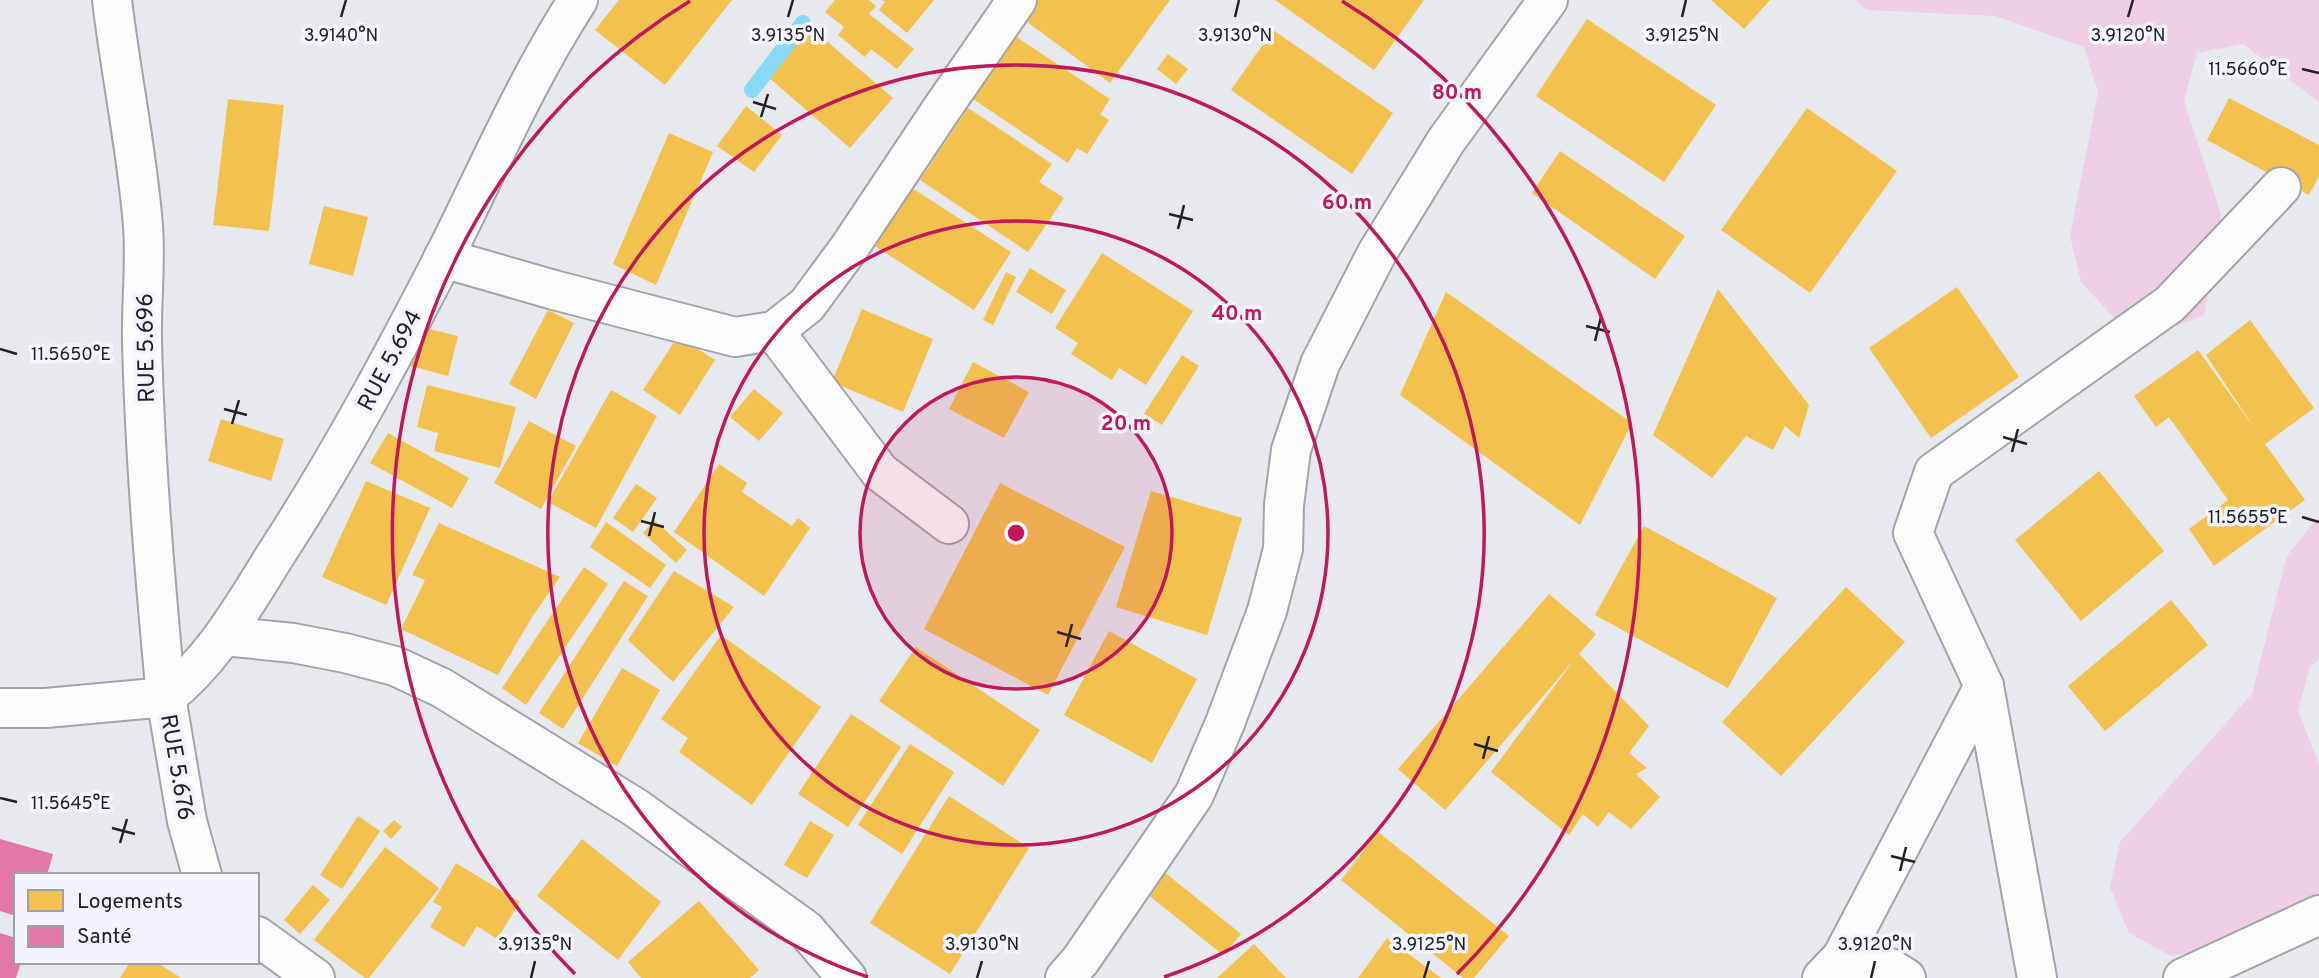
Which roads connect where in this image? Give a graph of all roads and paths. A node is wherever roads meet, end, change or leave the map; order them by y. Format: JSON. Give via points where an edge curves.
{"nodes":[{"id":1,"x":112,"y":0,"type":"edge"},
{"id":2,"x":578,"y":0,"type":"edge"},
{"id":3,"x":1017,"y":0,"type":"edge"},
{"id":4,"x":1548,"y":0,"type":"edge"},
{"id":5,"x":2281,"y":187,"type":"dead end"},
{"id":6,"x":443,"y":258,"type":"junction"},
{"id":7,"x":775,"y":331,"type":"junction"},
{"id":8,"x":949,"y":524,"type":"dead end"},
{"id":9,"x":224,"y":636,"type":"junction"},
{"id":10,"x":1984,"y":686,"type":"junction"},
{"id":11,"x":166,"y":697,"type":"junction"},
{"id":12,"x":0,"y":708,"type":"edge"},
{"id":13,"x":201,"y":873,"type":"edge"},
{"id":14,"x":2319,"y":915,"type":"edge"},
{"id":15,"x":259,"y":937,"type":"edge"},
{"id":16,"x":1832,"y":967,"type":"edge"},
{"id":17,"x":315,"y":978,"type":"edge"},
{"id":18,"x":847,"y":978,"type":"edge"},
{"id":19,"x":1065,"y":978,"type":"edge"},
{"id":20,"x":1906,"y":978,"type":"edge"},
{"id":21,"x":2037,"y":978,"type":"edge"},
{"id":22,"x":2183,"y":978,"type":"edge"}],
"edges":[{"from":1,"to":11,"type":"street","name":"RUE 5.696","via":[[143,226],[142,341],[154,572]]},
{"from":2,"to":6,"type":"street","name":"RUE 5.694","via":[[509,121]]},
{"from":3,"to":7,"type":"street","via":[[849,248],[807,305]]},
{"from":4,"to":19,"type":"street","via":[[1447,141],[1377,253],[1320,365],[1291,450],[1283,549],[1267,611],[1225,723],[1194,795]]},
{"from":5,"to":10,"type":"street","via":[[2170,303],[1934,472],[1913,533]]},
{"from":6,"to":7,"type":"street","via":[[735,337]]},
{"from":6,"to":9,"type":"street","name":"RUE 5.694","via":[[331,465]]},
{"from":7,"to":8,"type":"street","via":[[880,472]]},
{"from":9,"to":11,"type":"street","name":"RUE 5.694","via":[[189,679]]},
{"from":9,"to":18,"type":"street","via":[[345,653],[395,666],[442,688],[636,808],[806,930]]},
{"from":10,"to":16,"type":"street"},
{"from":10,"to":21,"type":"street"},
{"from":11,"to":12,"type":"street","name":"RUE 5.676"},
{"from":11,"to":13,"type":"street","name":"RUE 5.676","via":[[187,821]]},
{"from":14,"to":22,"type":"street"},
{"from":15,"to":17,"type":"street"},
{"from":16,"to":20,"type":"street","via":[[1890,968]]}]}
